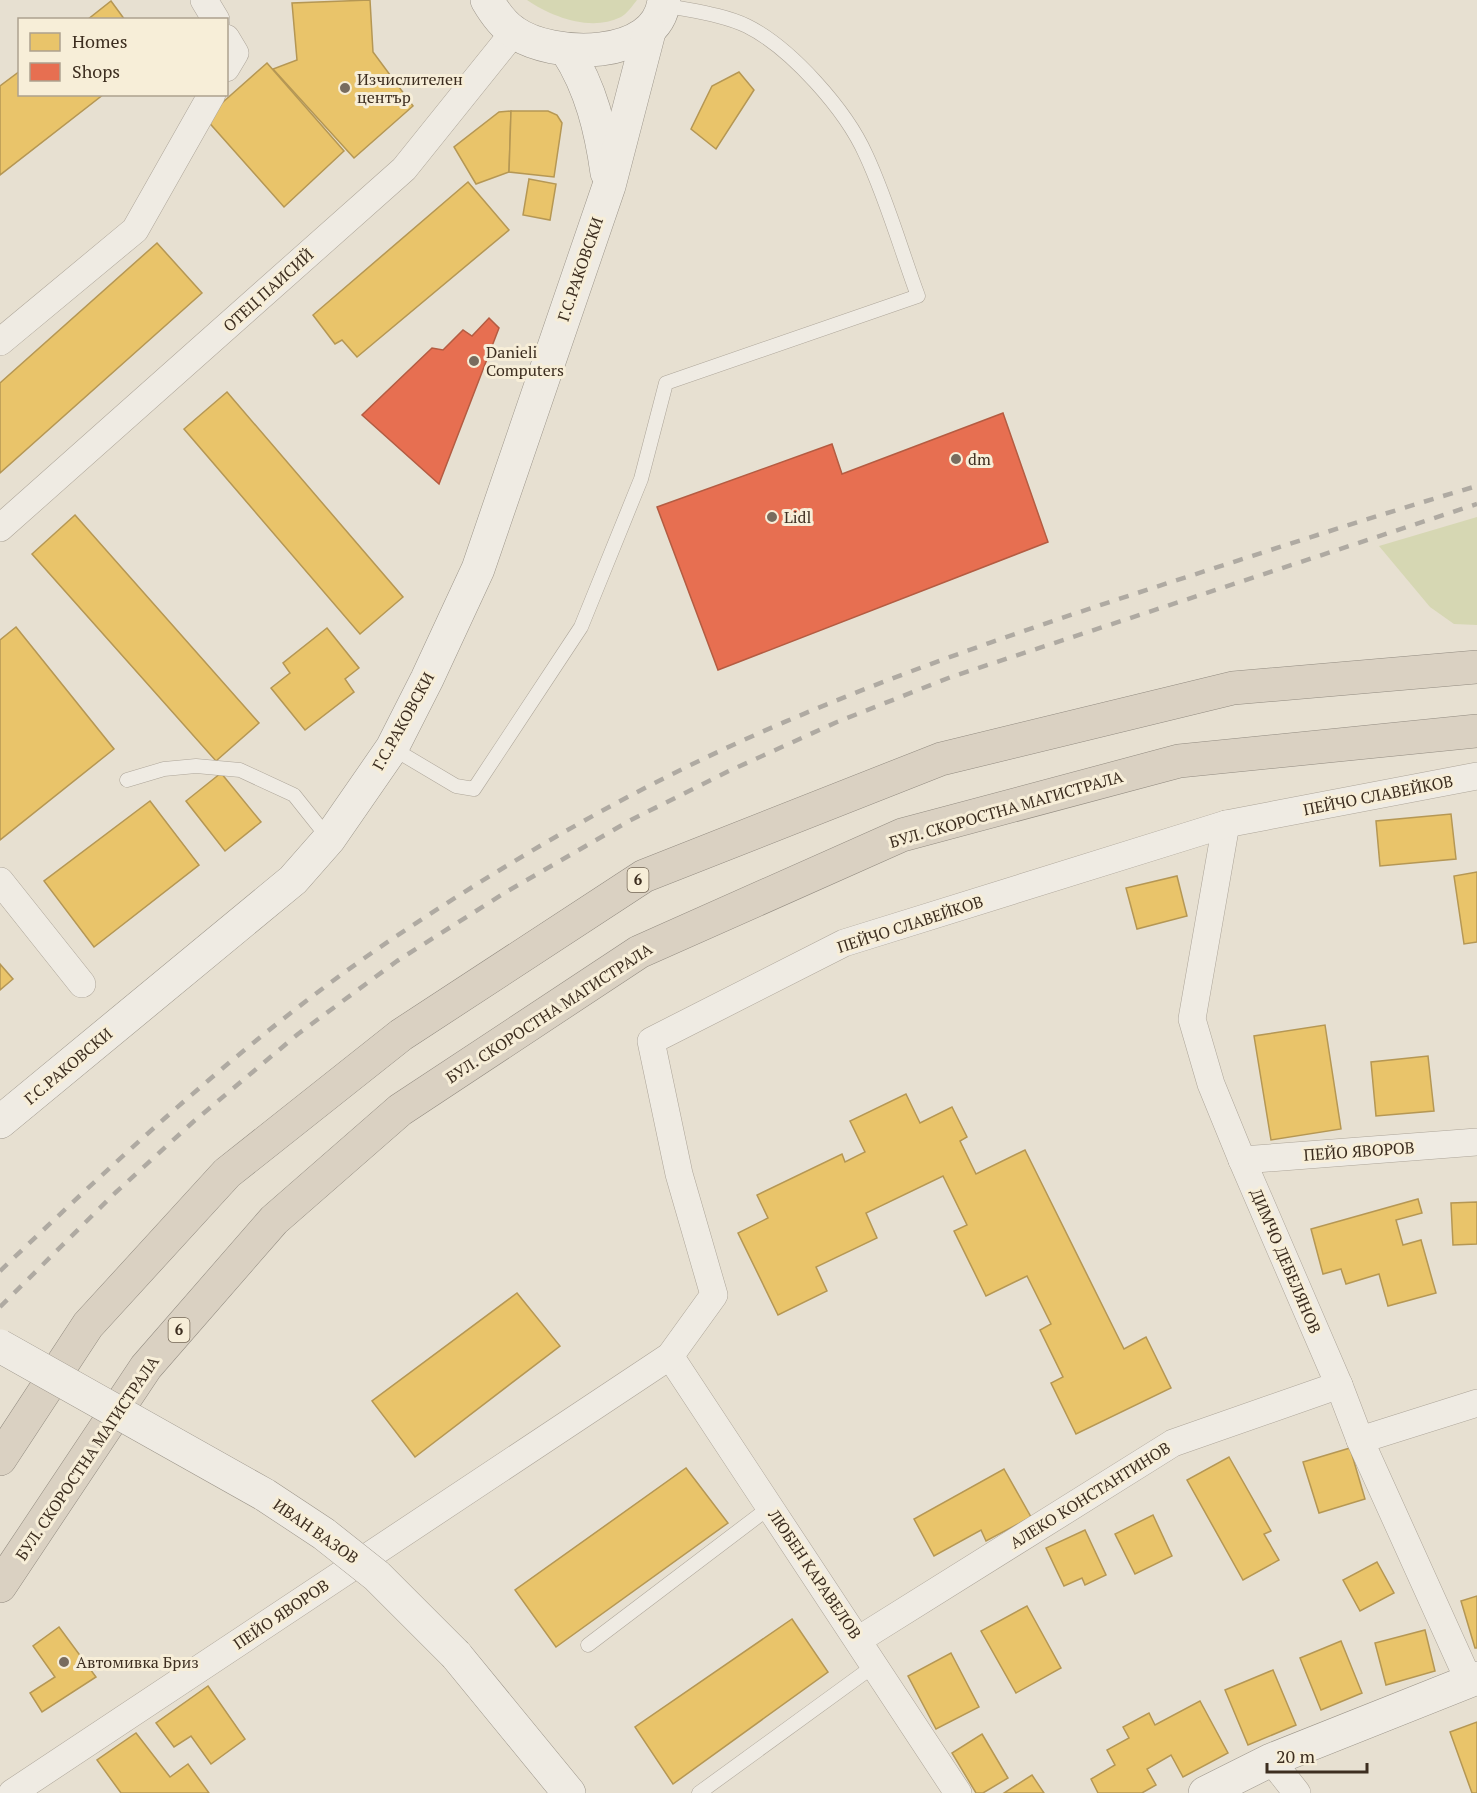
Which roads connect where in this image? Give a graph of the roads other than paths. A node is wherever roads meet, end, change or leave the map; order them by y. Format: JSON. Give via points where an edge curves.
{"nodes":[{"id":1,"x":204,"y":0,"type":"edge"},
{"id":2,"x":487,"y":0,"type":"edge"},
{"id":3,"x":659,"y":12,"type":"edge"},
{"id":4,"x":215,"y":18,"type":"edge"},
{"id":5,"x":514,"y":32,"type":"junction"},
{"id":6,"x":228,"y":41,"type":"edge"},
{"id":7,"x":567,"y":51,"type":"junction"},
{"id":8,"x":228,"y":65,"type":"edge"},
{"id":9,"x":211,"y":96,"type":"edge"},
{"id":10,"x":609,"y":186,"type":"junction"},
{"id":11,"x":0,"y":342,"type":"edge"},
{"id":12,"x":0,"y":528,"type":"edge"},
{"id":13,"x":1477,"y":667,"type":"edge"},
{"id":14,"x":1477,"y":731,"type":"edge"},
{"id":15,"x":392,"y":748,"type":"junction"},
{"id":16,"x":1477,"y":776,"type":"edge"},
{"id":17,"x":127,"y":780,"type":"dead end"},
{"id":18,"x":1226,"y":824,"type":"junction"},
{"id":19,"x":329,"y":839,"type":"junction"},
{"id":20,"x":0,"y":881,"type":"edge"},
{"id":21,"x":82,"y":984,"type":"dead end"},
{"id":22,"x":0,"y":1122,"type":"edge"},
{"id":23,"x":1477,"y":1142,"type":"edge"},
{"id":24,"x":1242,"y":1160,"type":"junction"},
{"id":25,"x":0,"y":1346,"type":"edge"},
{"id":26,"x":670,"y":1356,"type":"junction"},
{"id":27,"x":1339,"y":1385,"type":"junction"},
{"id":28,"x":1477,"y":1403,"type":"edge"},
{"id":29,"x":1360,"y":1440,"type":"junction"},
{"id":30,"x":0,"y":1459,"type":"edge"},
{"id":31,"x":770,"y":1507,"type":"junction"},
{"id":32,"x":0,"y":1586,"type":"edge"},
{"id":33,"x":858,"y":1640,"type":"junction"},
{"id":34,"x":588,"y":1645,"type":"dead end"},
{"id":35,"x":874,"y":1665,"type":"junction"},
{"id":36,"x":1473,"y":1679,"type":"edge"},
{"id":37,"x":1271,"y":1760,"type":"junction"},
{"id":38,"x":12,"y":1793,"type":"edge"},
{"id":39,"x":569,"y":1793,"type":"edge"},
{"id":40,"x":699,"y":1793,"type":"edge"},
{"id":41,"x":958,"y":1793,"type":"edge"},
{"id":42,"x":1205,"y":1793,"type":"edge"},
{"id":43,"x":1297,"y":1793,"type":"edge"}],
"edges":[{"from":1,"to":4,"type":"street"},
{"from":2,"to":5,"type":"street"},
{"from":3,"to":7,"type":"street","via":[[636,39],[599,49]]},
{"from":3,"to":10,"type":"street","name":"Г.С.РАКОВСКИ"},
{"from":3,"to":15,"type":"lane","via":[[726,17],[769,38],[791,55],[838,112],[866,154],[918,296],[666,383],[641,479],[581,627],[474,789],[456,786]]},
{"from":5,"to":7,"type":"street"},
{"from":5,"to":12,"type":"street","name":"ОТЕЦ ПАИСИЙ","via":[[404,169]]},
{"from":6,"to":8,"type":"street","via":[[235,53]]},
{"from":7,"to":10,"type":"street","name":"Г.С.РАКОВСКИ","via":[[583,75],[603,143]]},
{"from":9,"to":11,"type":"street","via":[[135,230]]},
{"from":10,"to":15,"type":"street","name":"Г.С.РАКОВСКИ","via":[[478,569]]},
{"from":13,"to":30,"type":"highway","number":"6","via":[[1233,688],[953,756],[644,876],[401,1035],[227,1173],[88,1325]]},
{"from":14,"to":32,"type":"highway","name":"БУЛ. СКОРОСТНА МАГИСТРАЛА","number":"6","via":[[1167,764],[902,835],[639,952],[400,1110],[274,1221],[146,1367]]},
{"from":15,"to":19,"type":"street","name":"Г.С.РАКОВСКИ"},
{"from":16,"to":18,"type":"street","name":"ПЕЙЧО СЛАВЕЙКОВ"},
{"from":17,"to":19,"type":"lane","via":[[164,769],[196,766],[240,770],[294,795]]},
{"from":18,"to":24,"type":"street","name":"ДИМЧО ДЕБЕЛЯНОВ","via":[[1192,1019],[1211,1084]]},
{"from":18,"to":26,"type":"street","name":"ПЕЙЧО СЛАВЕЙКОВ","via":[[844,943],[651,1041],[679,1174],[714,1295]]},
{"from":19,"to":22,"type":"street","name":"Г.С.РАКОВСКИ","via":[[293,880]]},
{"from":20,"to":21,"type":"street"},
{"from":23,"to":24,"type":"street","name":"ПЕЙО ЯВОРОВ"},
{"from":24,"to":27,"type":"street","name":"ДИМЧО ДЕБЕЛЯНОВ"},
{"from":25,"to":39,"type":"street","name":"ИВАН ВАЗОВ","bridge":true,"via":[[265,1496],[324,1534],[377,1576],[456,1655]]},
{"from":26,"to":31,"type":"street","name":"ЛЮБЕН КАРАВЕЛОВ"},
{"from":26,"to":38,"type":"street","name":"ПЕЙО ЯВОРОВ"},
{"from":27,"to":29,"type":"street","name":"ДИМЧО ДЕБЕЛЯНОВ"},
{"from":27,"to":33,"type":"street","name":"АЛЕКО КОНСТАНТИНОВ","via":[[1173,1443]]},
{"from":28,"to":29,"type":"street"},
{"from":29,"to":36,"type":"street","name":"ДИМЧО ДЕБЕЛЯНОВ"},
{"from":31,"to":33,"type":"street","name":"ЛЮБЕН КАРАВЕЛОВ"},
{"from":31,"to":34,"type":"lane"},
{"from":33,"to":35,"type":"street","name":"ЛЮБЕН КАРАВЕЛОВ"},
{"from":35,"to":40,"type":"lane"},
{"from":35,"to":41,"type":"street","name":"ЛЮБЕН КАРАВЕЛОВ"},
{"from":36,"to":37,"type":"street"},
{"from":37,"to":42,"type":"street"},
{"from":37,"to":43,"type":"street"}]}
